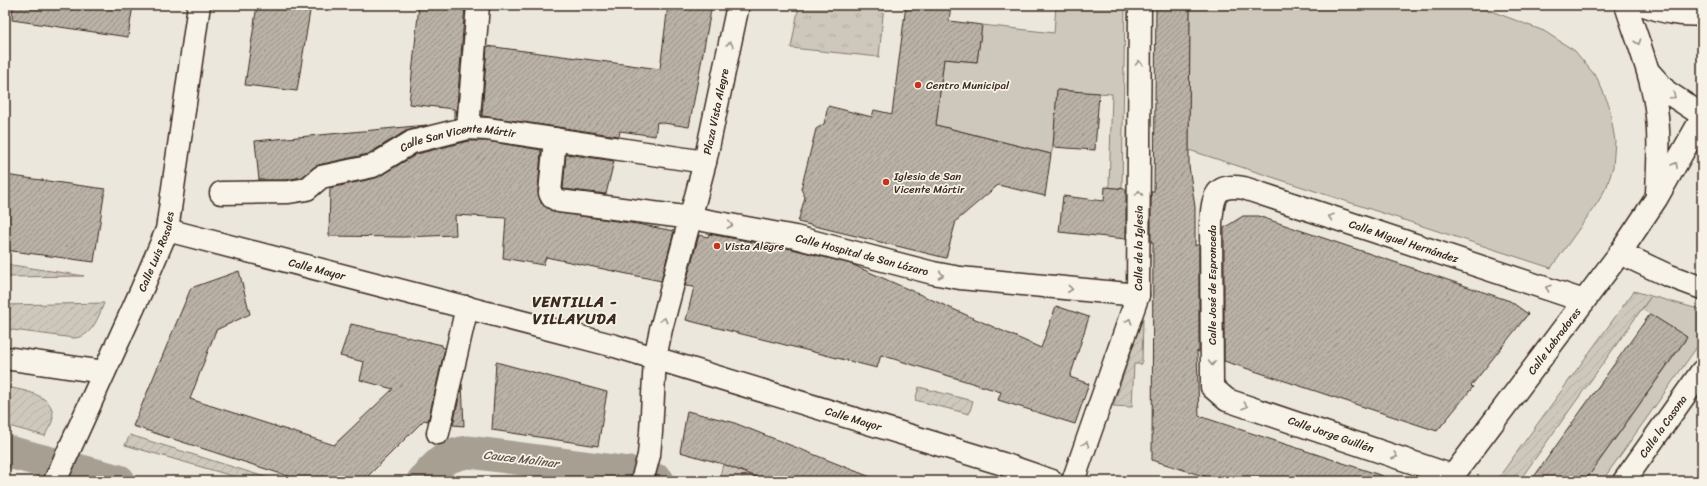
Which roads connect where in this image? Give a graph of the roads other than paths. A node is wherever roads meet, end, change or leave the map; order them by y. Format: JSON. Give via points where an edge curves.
{"nodes":[{"id":1,"x":199,"y":5,"type":"edge"},
{"id":2,"x":478,"y":5,"type":"edge"},
{"id":3,"x":738,"y":5,"type":"edge"},
{"id":4,"x":1140,"y":5,"type":"edge"},
{"id":5,"x":1626,"y":5,"type":"edge"},
{"id":6,"x":1644,"y":5,"type":"edge"},
{"id":7,"x":1702,"y":14,"type":"edge"},
{"id":8,"x":1648,"y":72,"type":"junction"},
{"id":9,"x":1702,"y":116,"type":"edge"},
{"id":10,"x":468,"y":128,"type":"junction"},
{"id":11,"x":555,"y":139,"type":"junction"},
{"id":12,"x":705,"y":162,"type":"junction"},
{"id":13,"x":1223,"y":188,"type":"joint"},
{"id":14,"x":221,"y":193,"type":"dead end"},
{"id":15,"x":1656,"y":199,"type":"junction"},
{"id":16,"x":692,"y":218,"type":"junction"},
{"id":17,"x":167,"y":230,"type":"junction"},
{"id":18,"x":1620,"y":253,"type":"junction"},
{"id":19,"x":1702,"y":288,"type":"edge"},
{"id":20,"x":1138,"y":295,"type":"junction"},
{"id":21,"x":1584,"y":301,"type":"junction"},
{"id":22,"x":467,"y":307,"type":"junction"},
{"id":23,"x":5,"y":358,"type":"edge"},
{"id":24,"x":655,"y":358,"type":"junction"},
{"id":25,"x":1702,"y":370,"type":"edge"},
{"id":26,"x":104,"y":372,"type":"junction"},
{"id":27,"x":1212,"y":387,"type":"joint"},
{"id":28,"x":438,"y":433,"type":"dead end"},
{"id":29,"x":645,"y":472,"type":"edge"},
{"id":30,"x":1451,"y":478,"type":"edge"},
{"id":31,"x":56,"y":480,"type":"edge"},
{"id":32,"x":1050,"y":481,"type":"edge"},
{"id":33,"x":1073,"y":481,"type":"edge"},
{"id":34,"x":1624,"y":481,"type":"edge"}],
"edges":[{"from":1,"to":17,"type":"main road","name":"Calle Luis Rosales"},
{"from":2,"to":10,"type":"main road"},
{"from":12,"to":3,"type":"main road","name":"Plaza Vista Alegre","one_way":true},
{"from":20,"to":4,"type":"main road","name":"Calle de la Iglesia","one_way":true},
{"from":5,"to":8,"type":"main road","name":"Calle Labradores","one_way":true},
{"from":6,"to":7,"type":"main road","via":[[1665,13]]},
{"from":8,"to":9,"type":"main road","name":"Calle Labradores","one_way":true,"via":[[1667,92]]},
{"from":8,"to":15,"type":"main road","name":"Calle Labradores","via":[[1656,109],[1659,144]]},
{"from":15,"to":9,"type":"main road","name":"Calle Labradores","one_way":true},
{"from":10,"to":11,"type":"main road","name":"Calle San Vicente Mártir"},
{"from":10,"to":14,"type":"main road","name":"Calle San Vicente Mártir","via":[[412,142],[373,166],[321,177],[308,189],[289,192]]},
{"from":11,"to":12,"type":"main road","name":"Calle San Vicente Mártir"},
{"from":11,"to":16,"type":"main road","name":"Calle Hospital de San Lázaro","via":[[550,193],[555,199]]},
{"from":12,"to":16,"type":"main road","name":"Plaza Vista Alegre"},
{"from":21,"to":13,"type":"main road","name":"Calle Miguel Hernández","one_way":true,"via":[[1244,188]]},
{"from":13,"to":27,"type":"main road","name":"Calle José de Espronceda","one_way":true,"via":[[1214,198],[1211,222]]},
{"from":15,"to":18,"type":"main road","name":"Calle Labradores"},
{"from":16,"to":20,"type":"main road","name":"Calle Hospital de San Lázaro","one_way":true,"via":[[795,237],[960,278]]},
{"from":24,"to":16,"type":"main road","one_way":true},
{"from":17,"to":22,"type":"main road","name":"Calle Mayor"},
{"from":17,"to":26,"type":"main road","name":"Calle Luis Rosales"},
{"from":18,"to":19,"type":"main road","via":[[1666,275]]},
{"from":18,"to":21,"type":"main road","name":"Calle Labradores"},
{"from":33,"to":20,"type":"main road","name":"Calle de la Iglesia","one_way":true},
{"from":21,"to":30,"type":"main road","name":"Calle Labradores"},
{"from":22,"to":24,"type":"main road","name":"Calle Mayor"},
{"from":22,"to":28,"type":"main road"},
{"from":23,"to":26,"type":"main road"},
{"from":24,"to":29,"type":"main road","via":[[651,432]]},
{"from":24,"to":32,"type":"main road","name":"Calle Mayor","via":[[1003,464]]},
{"from":25,"to":34,"type":"main road","name":"Calle la Casona"},
{"from":26,"to":31,"type":"main road","name":"Calle Luis Rosales"},
{"from":27,"to":30,"type":"main road","name":"Calle Jorge Guillén","one_way":true,"via":[[1227,400]]}]}
